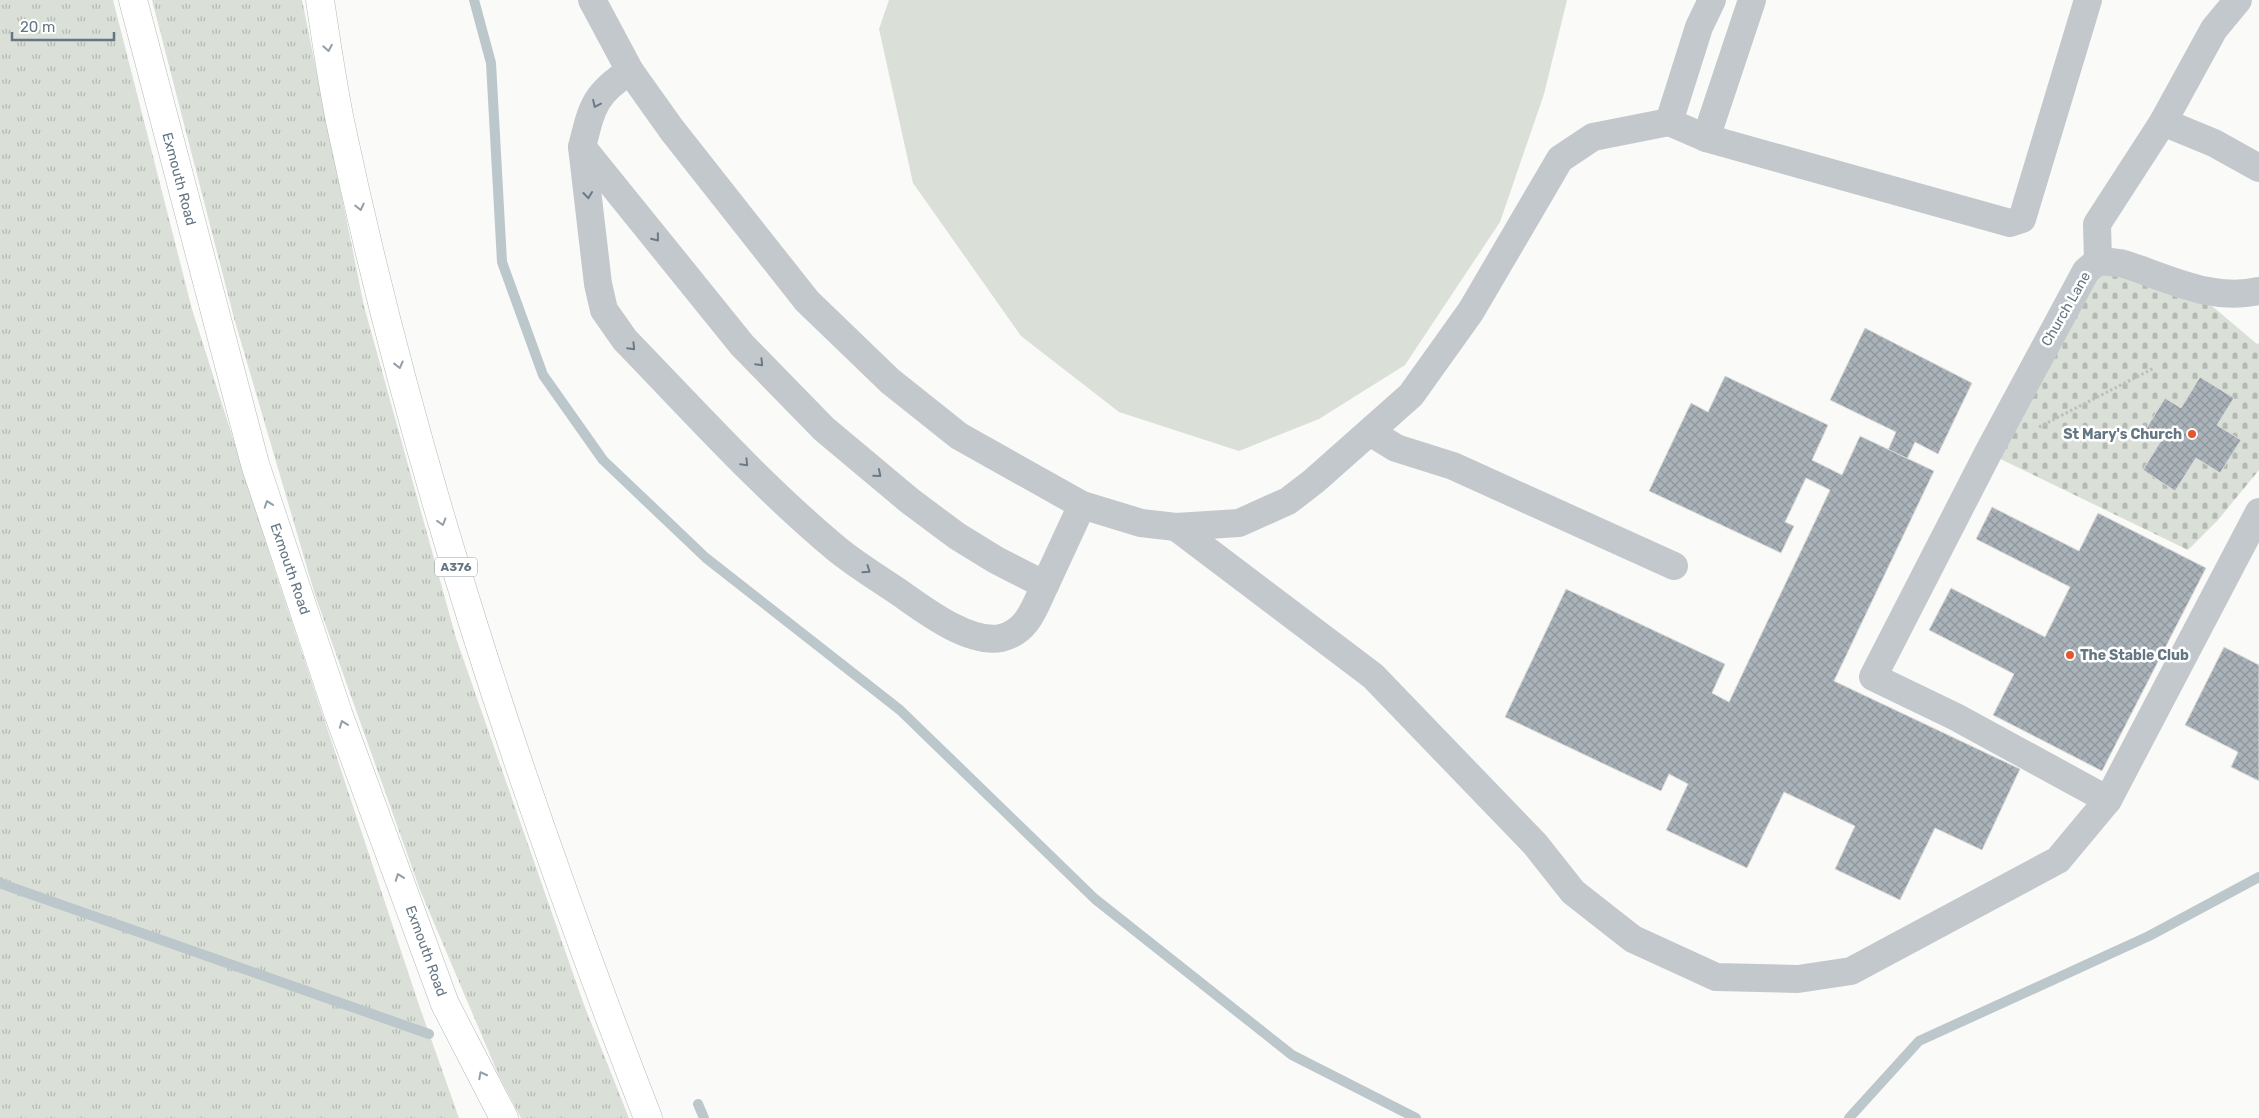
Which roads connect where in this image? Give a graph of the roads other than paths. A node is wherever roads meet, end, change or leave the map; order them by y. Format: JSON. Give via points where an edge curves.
{"nodes":[{"id":1,"x":133,"y":0,"type":"edge"},
{"id":2,"x":320,"y":0,"type":"edge"},
{"id":3,"x":592,"y":0,"type":"edge"},
{"id":4,"x":1712,"y":0,"type":"edge"},
{"id":5,"x":1752,"y":0,"type":"edge"},
{"id":6,"x":2088,"y":0,"type":"edge"},
{"id":7,"x":2238,"y":0,"type":"edge"},
{"id":8,"x":630,"y":71,"type":"junction"},
{"id":9,"x":1669,"y":122,"type":"junction"},
{"id":10,"x":2163,"y":122,"type":"junction"},
{"id":11,"x":1706,"y":138,"type":"junction"},
{"id":12,"x":582,"y":147,"type":"junction"},
{"id":13,"x":2259,"y":168,"type":"edge"},
{"id":14,"x":2098,"y":261,"type":"junction"},
{"id":15,"x":2259,"y":291,"type":"edge"},
{"id":16,"x":1370,"y":432,"type":"junction"},
{"id":17,"x":1082,"y":505,"type":"junction"},
{"id":18,"x":2259,"y":512,"type":"edge"},
{"id":19,"x":1176,"y":527,"type":"junction"},
{"id":20,"x":2248,"y":549,"type":"edge"},
{"id":21,"x":1674,"y":566,"type":"dead end"},
{"id":22,"x":1045,"y":585,"type":"junction"},
{"id":23,"x":2108,"y":800,"type":"junction"},
{"id":24,"x":504,"y":1118,"type":"edge"},
{"id":25,"x":648,"y":1118,"type":"edge"}],
"edges":[{"from":24,"to":1,"type":"highway","name":"Exmouth Road","one_way":true,"via":[[445,1004],[338,713],[255,464]]},
{"from":2,"to":25,"type":"highway","number":"A376","one_way":true,"via":[[340,120],[419,444],[494,692],[602,1000]]},
{"from":3,"to":8,"type":"street"},
{"from":4,"to":9,"type":"street","via":[[1699,27]]},
{"from":5,"to":11,"type":"street"},
{"from":6,"to":11,"type":"street","via":[[2022,219],[2010,222]]},
{"from":7,"to":10,"type":"street","via":[[2214,28]]},
{"from":8,"to":12,"type":"street","one_way":true,"via":[[610,84],[599,97]]},
{"from":8,"to":17,"type":"street","via":[[672,130],[807,301],[890,381],[959,436]]},
{"from":9,"to":11,"type":"street"},
{"from":9,"to":16,"type":"street","via":[[1593,137],[1560,159],[1471,311],[1411,394]]},
{"from":10,"to":13,"type":"street","via":[[2214,143]]},
{"from":10,"to":14,"type":"street","via":[[2097,224]]},
{"from":12,"to":22,"type":"street","one_way":true,"via":[[742,345],[824,429],[957,536]]},
{"from":12,"to":22,"type":"street","one_way":true,"via":[[604,310],[625,340],[781,500],[839,551],[935,618],[978,637],[1001,638],[1019,631],[1030,617]]},
{"from":14,"to":15,"type":"street","name":"Church Lane","via":[[2122,263],[2176,284],[2210,291],[2246,294]]},
{"from":14,"to":23,"type":"street","name":"Church Lane","via":[[2086,271],[1872,677],[1956,717]]},
{"from":16,"to":19,"type":"street","via":[[1288,501],[1239,523]]},
{"from":16,"to":21,"type":"street","via":[[1396,448],[1453,466]]},
{"from":17,"to":19,"type":"street","via":[[1141,523]]},
{"from":17,"to":22,"type":"street"},
{"from":18,"to":20,"type":"street"},
{"from":19,"to":23,"type":"street","via":[[1373,676],[1535,844],[1573,892],[1633,939],[1716,977],[1798,978],[1851,971],[2058,860]]},
{"from":20,"to":23,"type":"street"}]}
